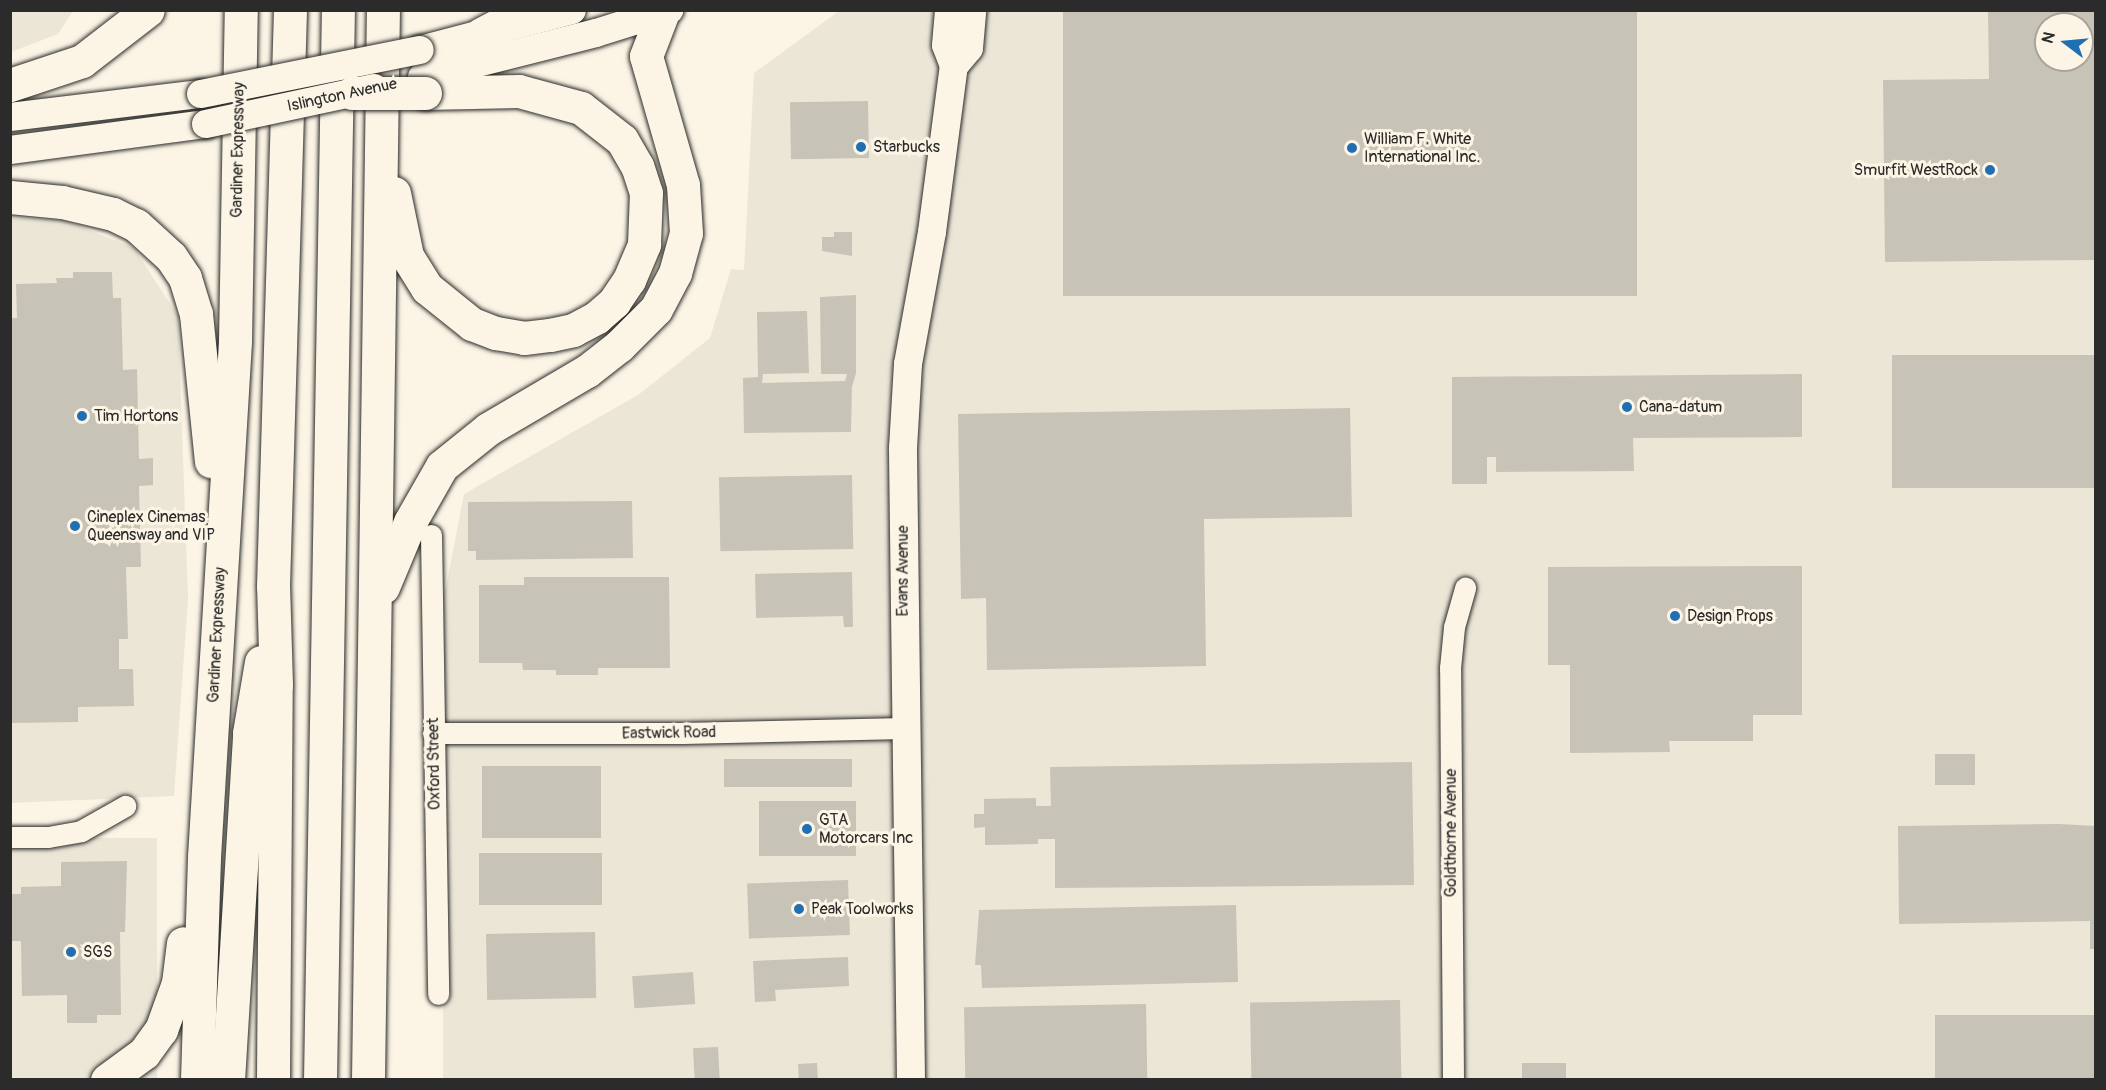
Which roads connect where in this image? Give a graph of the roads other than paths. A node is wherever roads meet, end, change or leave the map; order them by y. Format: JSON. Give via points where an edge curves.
{"nodes":[{"id":1,"x":148,"y":10,"type":"edge"},
{"id":2,"x":241,"y":10,"type":"edge"},
{"id":3,"x":290,"y":10,"type":"edge"},
{"id":4,"x":338,"y":10,"type":"edge"},
{"id":5,"x":383,"y":10,"type":"edge"},
{"id":6,"x":527,"y":10,"type":"edge"},
{"id":7,"x":572,"y":10,"type":"edge"},
{"id":8,"x":949,"y":10,"type":"edge"},
{"id":9,"x":972,"y":10,"type":"edge"},
{"id":10,"x":666,"y":11,"type":"edge"},
{"id":11,"x":481,"y":34,"type":"junction"},
{"id":12,"x":954,"y":66,"type":"junction"},
{"id":13,"x":422,"y":73,"type":"junction"},
{"id":14,"x":10,"y":85,"type":"edge"},
{"id":15,"x":352,"y":93,"type":"joint"},
{"id":16,"x":381,"y":115,"type":"junction"},
{"id":17,"x":10,"y":117,"type":"edge"},
{"id":18,"x":10,"y":150,"type":"edge"},
{"id":19,"x":10,"y":197,"type":"edge"},
{"id":20,"x":431,"y":535,"type":"dead end"},
{"id":21,"x":221,"y":564,"type":"junction"},
{"id":22,"x":273,"y":586,"type":"junction"},
{"id":23,"x":1465,"y":588,"type":"dead end"},
{"id":24,"x":375,"y":612,"type":"junction"},
{"id":25,"x":904,"y":728,"type":"junction"},
{"id":26,"x":434,"y":733,"type":"junction"},
{"id":27,"x":125,"y":806,"type":"dead end"},
{"id":28,"x":10,"y":837,"type":"edge"},
{"id":29,"x":204,"y":857,"type":"junction"},
{"id":30,"x":438,"y":994,"type":"dead end"},
{"id":31,"x":107,"y":1080,"type":"edge"},
{"id":32,"x":197,"y":1080,"type":"edge"},
{"id":33,"x":228,"y":1080,"type":"edge"},
{"id":34,"x":273,"y":1080,"type":"edge"},
{"id":35,"x":320,"y":1080,"type":"edge"},
{"id":36,"x":368,"y":1080,"type":"edge"},
{"id":37,"x":911,"y":1080,"type":"edge"},
{"id":38,"x":1452,"y":1080,"type":"edge"}],
"edges":[{"from":1,"to":14,"type":"highway","via":[[103,49],[82,61]]},
{"from":2,"to":21,"type":"highway","name":"Gardiner Expressway","via":[[235,342]]},
{"from":3,"to":22,"type":"highway"},
{"from":4,"to":35,"type":"highway"},
{"from":5,"to":16,"type":"highway"},
{"from":6,"to":11,"type":"highway"},
{"from":7,"to":11,"type":"main road","name":"Islington Avenue"},
{"from":8,"to":12,"type":"main road","name":"Evans Avenue","via":[[946,45]]},
{"from":9,"to":12,"type":"main road","name":"Evans Avenue","via":[[969,48]]},
{"from":10,"to":13,"type":"main road","name":"Islington Avenue"},
{"from":10,"to":24,"type":"highway","via":[[646,56],[683,185],[686,233],[675,273],[656,309],[619,346],[586,371],[488,429],[442,465],[424,492],[390,563]]},
{"from":11,"to":13,"type":"main road","name":"Islington Avenue"},
{"from":12,"to":25,"type":"main road","name":"Evans Avenue","via":[[932,232],[908,364],[903,457]]},
{"from":13,"to":15,"type":"highway","bridge":true},
{"from":13,"to":16,"type":"highway","via":[[552,97],[580,108],[622,140],[646,193],[648,219],[644,244],[629,280],[614,302],[573,330],[514,336],[472,324],[427,288],[407,256]]},
{"from":13,"to":17,"type":"main road","name":"Islington Avenue","bridge":true},
{"from":15,"to":18,"type":"main road","name":"Islington Avenue","bridge":true,"via":[[206,124]]},
{"from":16,"to":24,"type":"highway"},
{"from":19,"to":21,"type":"highway","via":[[62,202],[112,214],[153,239],[185,278],[202,351]]},
{"from":20,"to":26,"type":"street","name":"Oxford Street"},
{"from":21,"to":29,"type":"highway","name":"Gardiner Expressway"},
{"from":22,"to":33,"type":"highway","via":[[249,733]]},
{"from":22,"to":34,"type":"highway"},
{"from":23,"to":38,"type":"street","name":"Goldthorne Avenue","via":[[1454,627],[1450,668]]},
{"from":24,"to":36,"type":"highway"},
{"from":25,"to":26,"type":"street","name":"Eastwick Road","via":[[671,734]]},
{"from":25,"to":37,"type":"main road","name":"Evans Avenue"},
{"from":26,"to":30,"type":"street","name":"Oxford Street"},
{"from":27,"to":28,"type":"street","via":[[81,831],[48,837]]},
{"from":29,"to":31,"type":"highway","via":[[187,913],[178,982],[161,1030],[144,1053]]},
{"from":29,"to":32,"type":"highway","name":"Gardiner Expressway"}]}
